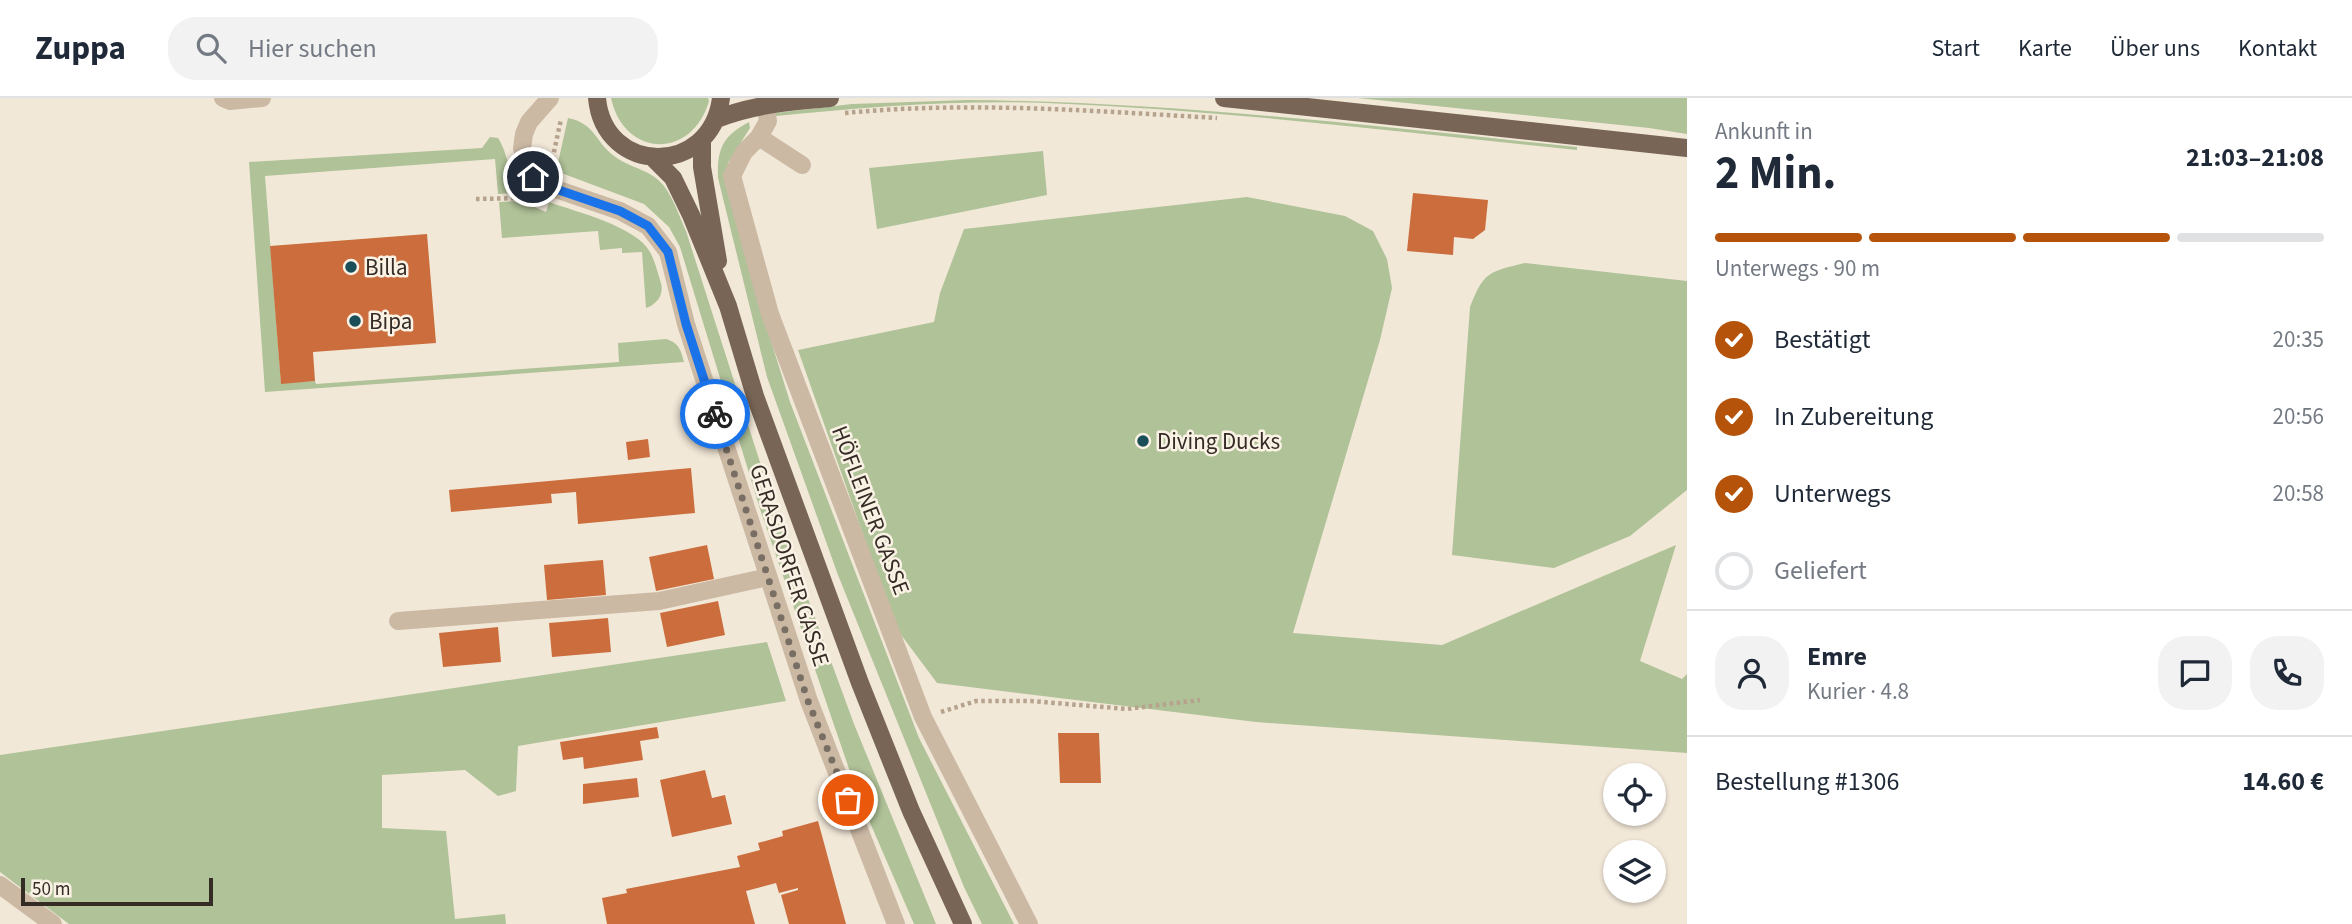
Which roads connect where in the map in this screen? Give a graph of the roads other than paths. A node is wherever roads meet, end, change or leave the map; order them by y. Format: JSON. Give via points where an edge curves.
{"nodes":[{"id":1,"x":223,"y":98,"type":"edge"},
{"id":2,"x":262,"y":98,"type":"edge"},
{"id":3,"x":550,"y":98,"type":"edge"},
{"id":4,"x":597,"y":98,"type":"edge"},
{"id":5,"x":722,"y":98,"type":"edge"},
{"id":6,"x":831,"y":98,"type":"edge"},
{"id":7,"x":1224,"y":98,"type":"edge"},
{"id":8,"x":765,"y":104,"type":"junction"},
{"id":9,"x":717,"y":120,"type":"junction"},
{"id":10,"x":759,"y":138,"type":"junction"},
{"id":11,"x":702,"y":140,"type":"junction"},
{"id":12,"x":1687,"y":148,"type":"edge"},
{"id":13,"x":652,"y":157,"type":"junction"},
{"id":14,"x":803,"y":165,"type":"dead end"},
{"id":15,"x":728,"y":306,"type":"junction"},
{"id":16,"x":768,"y":577,"type":"junction"},
{"id":17,"x":398,"y":621,"type":"dead end"},
{"id":18,"x":0,"y":885,"type":"edge"},
{"id":19,"x":53,"y":924,"type":"edge"},
{"id":20,"x":896,"y":924,"type":"edge"},
{"id":21,"x":963,"y":924,"type":"edge"},
{"id":22,"x":1029,"y":924,"type":"edge"}],
"edges":[{"from":1,"to":2,"type":"street"},
{"from":3,"to":16,"type":"street","name":"GERASDORFER GASSE","via":[[524,134],[526,163],[533,177],[547,186],[620,211],[648,226],[668,252],[686,324]]},
{"from":4,"to":13,"type":"main road","via":[[602,119],[617,141]]},
{"from":5,"to":9,"type":"main road"},
{"from":6,"to":8,"type":"main road"},
{"from":7,"to":12,"type":"main road"},
{"from":8,"to":9,"type":"main road"},
{"from":8,"to":10,"type":"street","name":"HÖFLEINER GASSE","via":[[768,121]]},
{"from":9,"to":11,"type":"main road"},
{"from":10,"to":14,"type":"street"},
{"from":10,"to":22,"type":"street","name":"HÖFLEINER GASSE","via":[[744,152],[732,176],[770,314],[923,717]]},
{"from":11,"to":13,"type":"main road","via":[[684,152]]},
{"from":11,"to":15,"type":"main road","via":[[708,211]]},
{"from":13,"to":15,"type":"main road","via":[[673,177]]},
{"from":15,"to":21,"type":"main road","via":[[755,396],[860,683]]},
{"from":16,"to":17,"type":"street","via":[[659,601]]},
{"from":16,"to":20,"type":"street","name":"GERASDORFER GASSE","via":[[808,701]]},
{"from":18,"to":19,"type":"street"}]}
